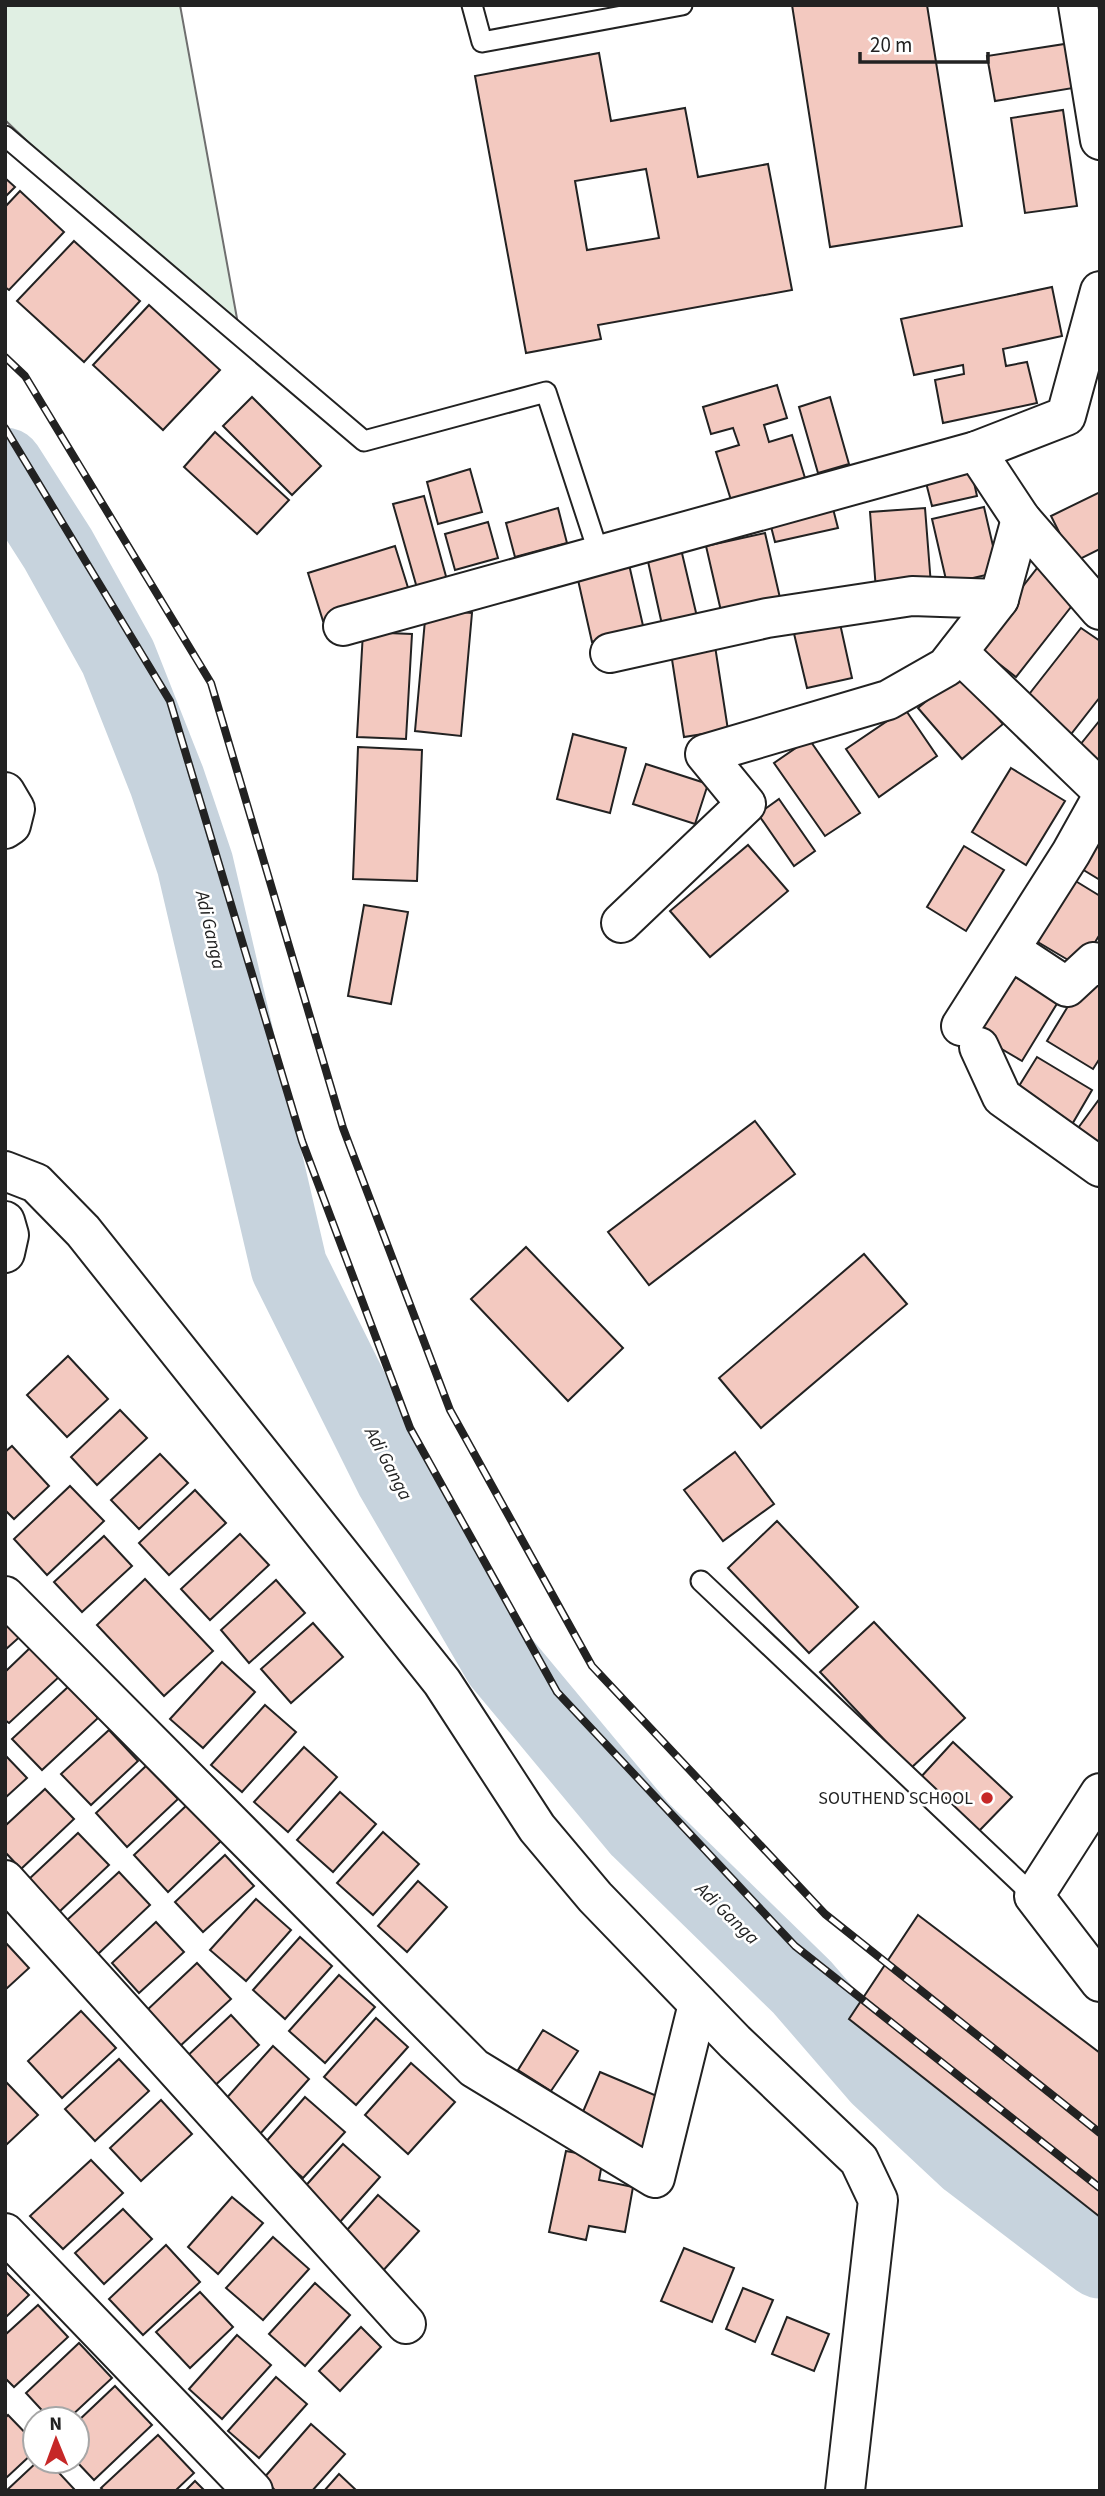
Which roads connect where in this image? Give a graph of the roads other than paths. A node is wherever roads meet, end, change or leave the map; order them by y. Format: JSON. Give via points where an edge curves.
{"nodes":[{"id":1,"x":472,"y":5,"type":"edge"},
{"id":2,"x":682,"y":5,"type":"edge"},
{"id":3,"x":1078,"y":5,"type":"edge"},
{"id":4,"x":5,"y":136,"type":"edge"},
{"id":5,"x":1100,"y":140,"type":"edge"},
{"id":6,"x":1100,"y":291,"type":"edge"},
{"id":7,"x":976,"y":451,"type":"junction"},
{"id":8,"x":1021,"y":519,"type":"junction"},
{"id":9,"x":599,"y":554,"type":"junction"},
{"id":10,"x":999,"y":599,"type":"junction"},
{"id":11,"x":1100,"y":610,"type":"edge"},
{"id":12,"x":343,"y":626,"type":"dead end"},
{"id":13,"x":958,"y":652,"type":"junction"},
{"id":14,"x":610,"y":653,"type":"dead end"},
{"id":15,"x":1100,"y":789,"type":"edge"},
{"id":16,"x":5,"y":792,"type":"edge"},
{"id":17,"x":1100,"y":801,"type":"edge"},
{"id":18,"x":5,"y":829,"type":"edge"},
{"id":19,"x":621,"y":923,"type":"dead end"},
{"id":20,"x":1011,"y":950,"type":"junction"},
{"id":21,"x":1100,"y":966,"type":"edge"},
{"id":22,"x":1100,"y":1167,"type":"edge"},
{"id":23,"x":5,"y":1171,"type":"edge"},
{"id":24,"x":5,"y":1221,"type":"edge"},
{"id":25,"x":5,"y":1253,"type":"edge"},
{"id":26,"x":701,"y":1581,"type":"dead end"},
{"id":27,"x":5,"y":1596,"type":"edge"},
{"id":28,"x":1100,"y":1793,"type":"edge"},
{"id":29,"x":5,"y":1880,"type":"edge"},
{"id":30,"x":1034,"y":1896,"type":"junction"},
{"id":31,"x":1100,"y":1982,"type":"edge"},
{"id":32,"x":698,"y":2004,"type":"junction"},
{"id":33,"x":5,"y":2232,"type":"edge"},
{"id":34,"x":406,"y":2324,"type":"dead end"},
{"id":35,"x":253,"y":2491,"type":"edge"},
{"id":36,"x":845,"y":2491,"type":"edge"}],
"edges":[{"from":1,"to":2,"type":"lane","via":[[482,42]]},
{"from":3,"to":5,"type":"street"},
{"from":4,"to":9,"type":"lane","via":[[364,442],[545,391]]},
{"from":6,"to":7,"type":"street","via":[[1066,416]]},
{"from":7,"to":8,"type":"street"},
{"from":7,"to":9,"type":"street"},
{"from":8,"to":10,"type":"street"},
{"from":8,"to":11,"type":"street"},
{"from":9,"to":12,"type":"street"},
{"from":10,"to":13,"type":"street"},
{"from":10,"to":14,"type":"street","via":[[912,596],[767,618]]},
{"from":13,"to":15,"type":"street"},
{"from":13,"to":19,"type":"street","via":[[946,667],[888,700],[705,754],[746,804]]},
{"from":16,"to":18,"type":"street","via":[[15,808],[11,825]]},
{"from":17,"to":20,"type":"street"},
{"from":20,"to":21,"type":"street","via":[[1067,987],[1094,962]]},
{"from":20,"to":22,"type":"street","via":[[970,1037],[1002,1097]]},
{"from":23,"to":32,"type":"street","via":[[36,1183],[83,1231],[442,1682],[537,1828],[595,1897]]},
{"from":24,"to":25,"type":"street","via":[[9,1235]]},
{"from":26,"to":30,"type":"lane"},
{"from":27,"to":32,"type":"street","via":[[474,2068],[655,2178]]},
{"from":28,"to":30,"type":"street"},
{"from":29,"to":34,"type":"street"},
{"from":30,"to":31,"type":"street"},
{"from":32,"to":36,"type":"street","via":[[859,2160],[878,2200]]},
{"from":33,"to":35,"type":"street"}]}
